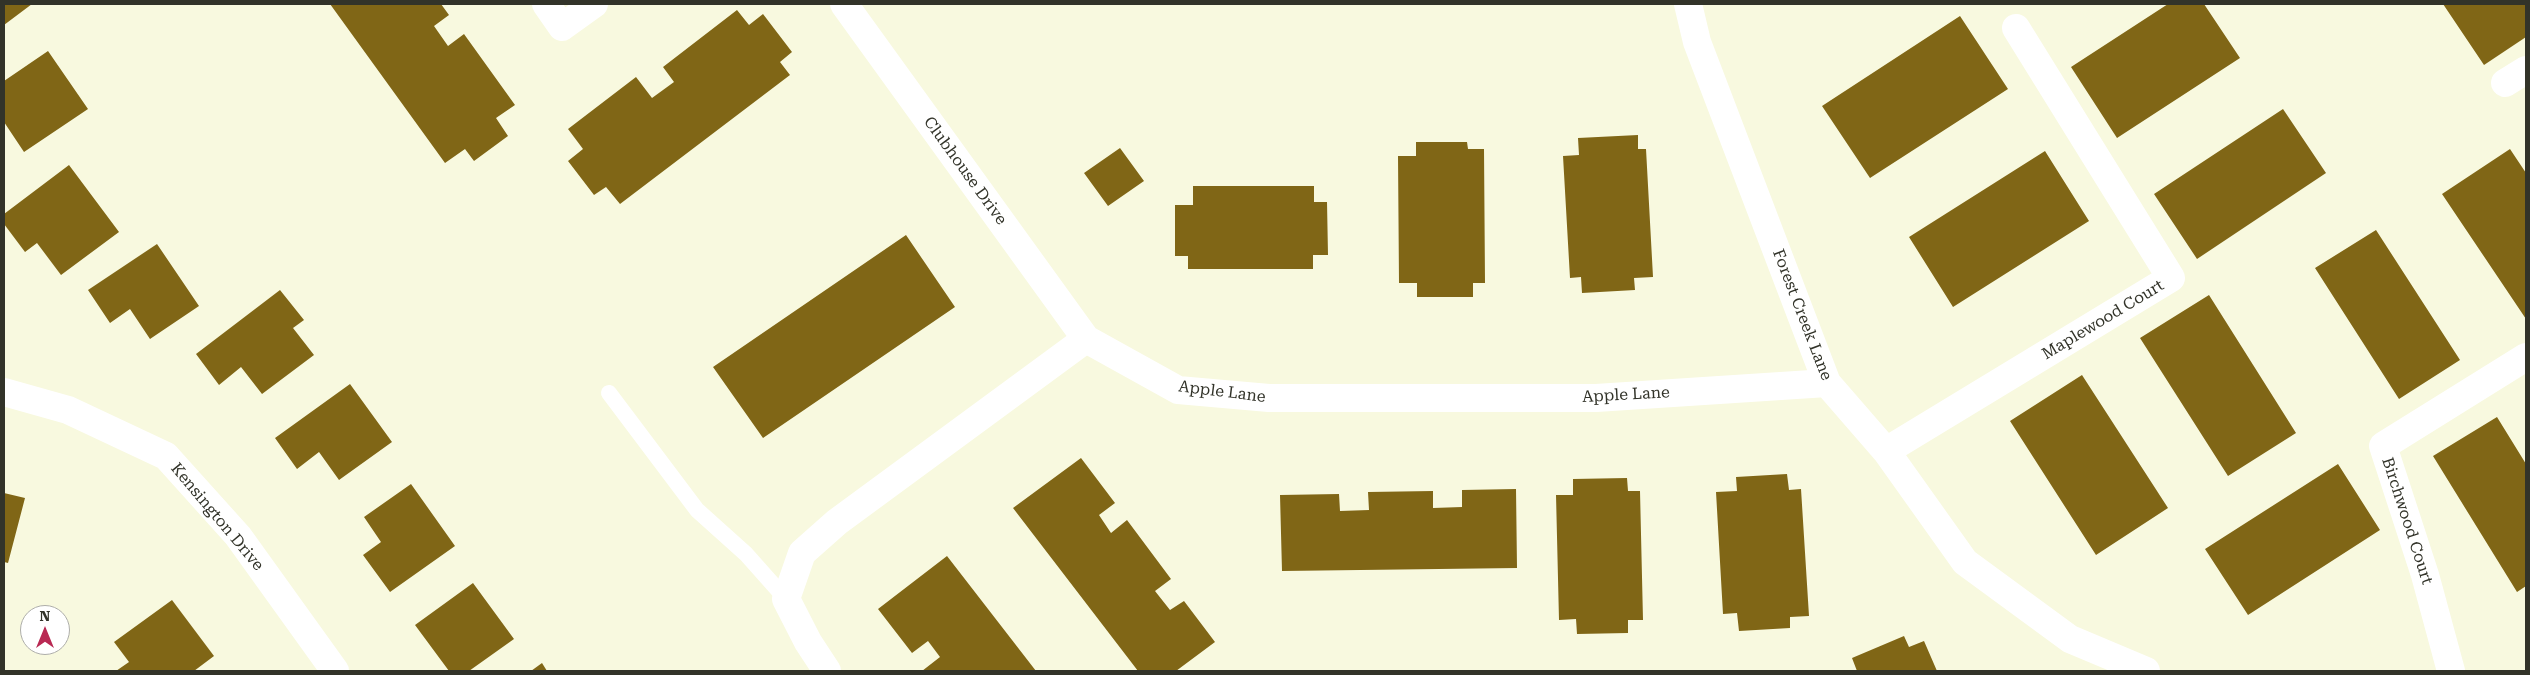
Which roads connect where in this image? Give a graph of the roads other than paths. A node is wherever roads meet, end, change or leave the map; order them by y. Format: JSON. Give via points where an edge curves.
{"nodes":[{"id":1,"x":546,"y":4,"type":"edge"},
{"id":2,"x":594,"y":4,"type":"edge"},
{"id":3,"x":844,"y":4,"type":"edge"},
{"id":4,"x":1688,"y":4,"type":"edge"},
{"id":5,"x":2016,"y":28,"type":"dead end"},
{"id":6,"x":1086,"y":339,"type":"junction"},
{"id":7,"x":2526,"y":357,"type":"edge"},
{"id":8,"x":1827,"y":383,"type":"junction"},
{"id":9,"x":4,"y":392,"type":"edge"},
{"id":10,"x":609,"y":393,"type":"dead end"},
{"id":11,"x":1886,"y":451,"type":"junction"},
{"id":12,"x":786,"y":599,"type":"junction"},
{"id":13,"x":335,"y":671,"type":"edge"},
{"id":14,"x":827,"y":671,"type":"edge"},
{"id":15,"x":2146,"y":671,"type":"edge"},
{"id":16,"x":2451,"y":671,"type":"edge"}],
"edges":[{"from":1,"to":2,"type":"street","via":[[562,27]]},
{"from":3,"to":6,"type":"street","name":"Clubhouse Drive"},
{"from":4,"to":8,"type":"street","name":"Forest Creek Lane","via":[[1697,42]]},
{"from":5,"to":11,"type":"street","name":"Maplewood Court","via":[[2171,278]]},
{"from":6,"to":8,"type":"street","name":"Apple Lane","via":[[1178,390],[1269,398],[1596,398]]},
{"from":6,"to":12,"type":"street","via":[[837,522],[802,553]]},
{"from":7,"to":16,"type":"street","name":"Birchwood Court","via":[[2383,446],[2425,575]]},
{"from":8,"to":11,"type":"street","name":"Forest Creek Lane"},
{"from":9,"to":13,"type":"street","name":"Kensington Drive","via":[[68,410],[166,456],[238,536]]},
{"from":10,"to":12,"type":"lane","via":[[697,510],[746,554]]},
{"from":11,"to":15,"type":"street","name":"Forest Creek Lane","via":[[1965,562],[2070,639]]},
{"from":12,"to":14,"type":"street"}]}
